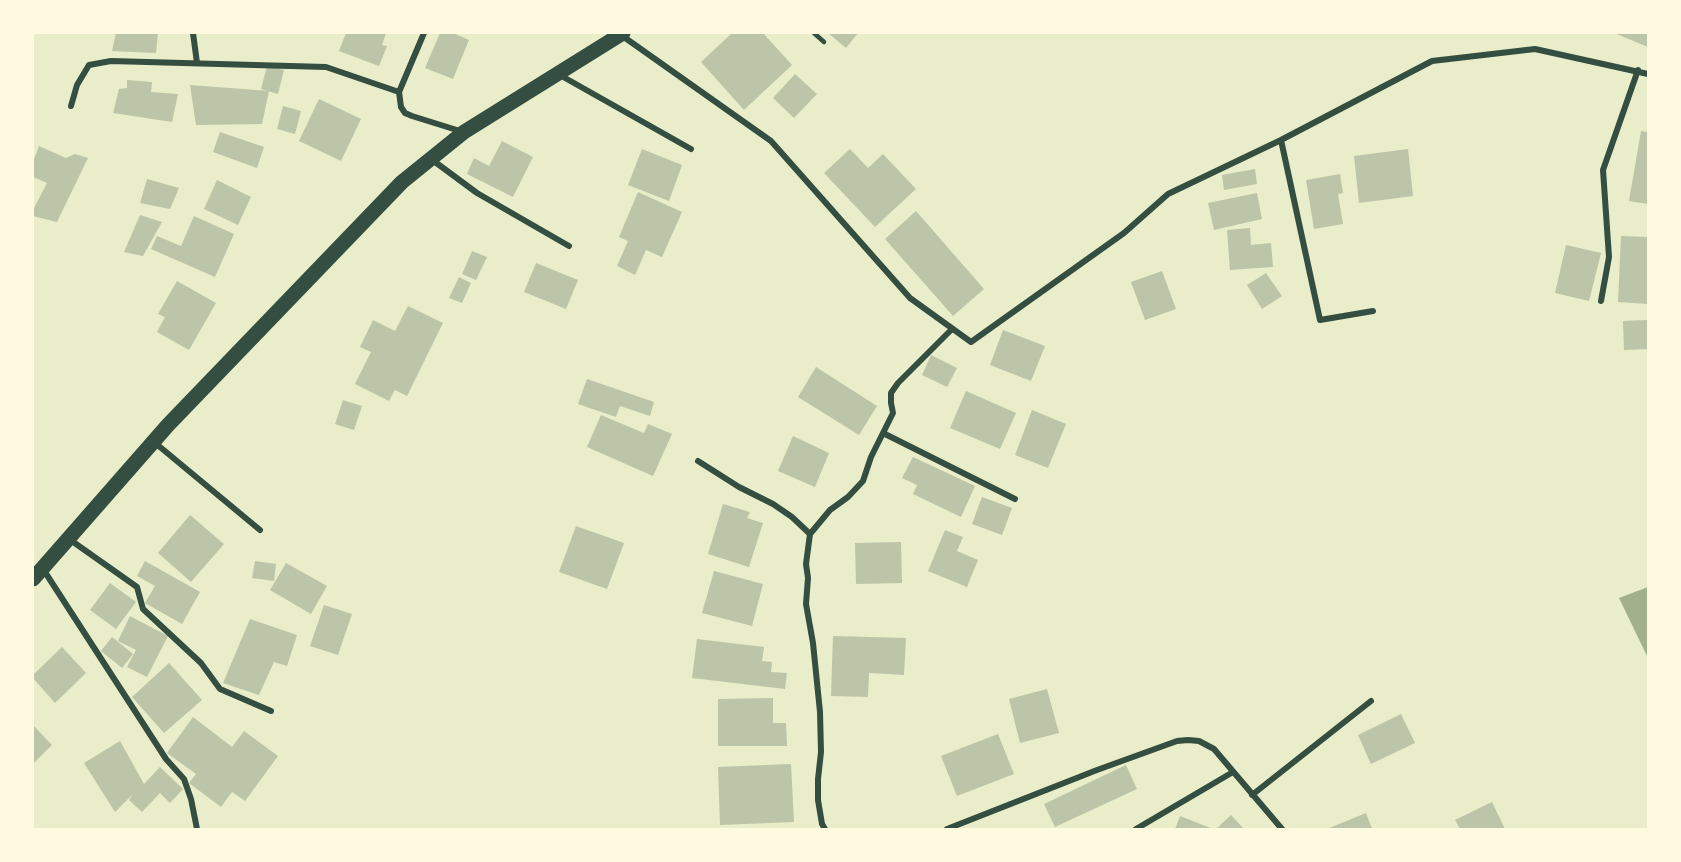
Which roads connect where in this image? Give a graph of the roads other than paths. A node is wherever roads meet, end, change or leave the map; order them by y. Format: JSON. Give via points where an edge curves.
{"nodes":[{"id":1,"x":193,"y":33,"type":"edge"},
{"id":2,"x":424,"y":33,"type":"edge"},
{"id":3,"x":814,"y":33,"type":"edge"},
{"id":4,"x":621,"y":34,"type":"edge"},
{"id":5,"x":824,"y":42,"type":"dead end"},
{"id":6,"x":198,"y":63,"type":"junction"},
{"id":7,"x":1638,"y":70,"type":"junction"},
{"id":8,"x":558,"y":74,"type":"junction"},
{"id":9,"x":1648,"y":74,"type":"edge"},
{"id":10,"x":399,"y":92,"type":"junction"},
{"id":11,"x":71,"y":106,"type":"dead end"},
{"id":12,"x":464,"y":132,"type":"junction"},
{"id":13,"x":1281,"y":141,"type":"junction"},
{"id":14,"x":691,"y":149,"type":"dead end"},
{"id":15,"x":431,"y":158,"type":"junction"},
{"id":16,"x":569,"y":246,"type":"dead end"},
{"id":17,"x":1601,"y":301,"type":"dead end"},
{"id":18,"x":1373,"y":311,"type":"dead end"},
{"id":19,"x":952,"y":329,"type":"junction"},
{"id":20,"x":882,"y":432,"type":"junction"},
{"id":21,"x":153,"y":442,"type":"junction"},
{"id":22,"x":698,"y":461,"type":"dead end"},
{"id":23,"x":1016,"y":499,"type":"dead end"},
{"id":24,"x":260,"y":530,"type":"dead end"},
{"id":25,"x":810,"y":534,"type":"junction"},
{"id":26,"x":68,"y":539,"type":"junction"},
{"id":27,"x":38,"y":574,"type":"edge"},
{"id":28,"x":1371,"y":701,"type":"dead end"},
{"id":29,"x":271,"y":711,"type":"dead end"},
{"id":30,"x":1233,"y":771,"type":"junction"},
{"id":31,"x":1252,"y":795,"type":"junction"},
{"id":32,"x":197,"y":829,"type":"edge"},
{"id":33,"x":825,"y":829,"type":"edge"},
{"id":34,"x":947,"y":829,"type":"edge"},
{"id":35,"x":1136,"y":829,"type":"edge"},
{"id":36,"x":1282,"y":829,"type":"edge"}],
"edges":[{"from":1,"to":6,"type":"street"},
{"from":2,"to":10,"type":"street"},
{"from":3,"to":5,"type":"lane"},
{"from":4,"to":8,"type":"main road"},
{"from":4,"to":19,"type":"street","via":[[771,141],[910,298]]},
{"from":6,"to":10,"type":"street","via":[[326,67]]},
{"from":6,"to":11,"type":"street","via":[[111,61],[89,65]]},
{"from":7,"to":9,"type":"street"},
{"from":7,"to":13,"type":"street","via":[[1536,49],[1432,61]]},
{"from":7,"to":17,"type":"street","via":[[1603,170],[1608,257]]},
{"from":8,"to":12,"type":"main road"},
{"from":8,"to":14,"type":"street"},
{"from":10,"to":12,"type":"street","via":[[405,113]]},
{"from":12,"to":15,"type":"main road"},
{"from":13,"to":18,"type":"street","via":[[1320,320]]},
{"from":13,"to":19,"type":"street","via":[[1168,194],[1124,233],[970,342]]},
{"from":15,"to":16,"type":"street","via":[[477,193]]},
{"from":15,"to":21,"type":"main road","via":[[402,182]]},
{"from":19,"to":20,"type":"street","via":[[897,383],[891,393],[893,414]]},
{"from":20,"to":23,"type":"street"},
{"from":20,"to":25,"type":"street","via":[[863,481]]},
{"from":21,"to":24,"type":"street"},
{"from":21,"to":26,"type":"main road"},
{"from":22,"to":25,"type":"street","via":[[773,504]]},
{"from":25,"to":33,"type":"street","via":[[806,604],[820,712],[818,800]]},
{"from":26,"to":27,"type":"main road"},
{"from":26,"to":29,"type":"street","via":[[137,587],[143,609],[201,663],[219,689]]},
{"from":27,"to":32,"type":"street","via":[[166,759],[184,779]]},
{"from":28,"to":31,"type":"street"},
{"from":30,"to":31,"type":"street"},
{"from":30,"to":34,"type":"street","via":[[1214,749],[1199,741],[1177,741]]},
{"from":30,"to":35,"type":"street"},
{"from":31,"to":36,"type":"street"}]}
